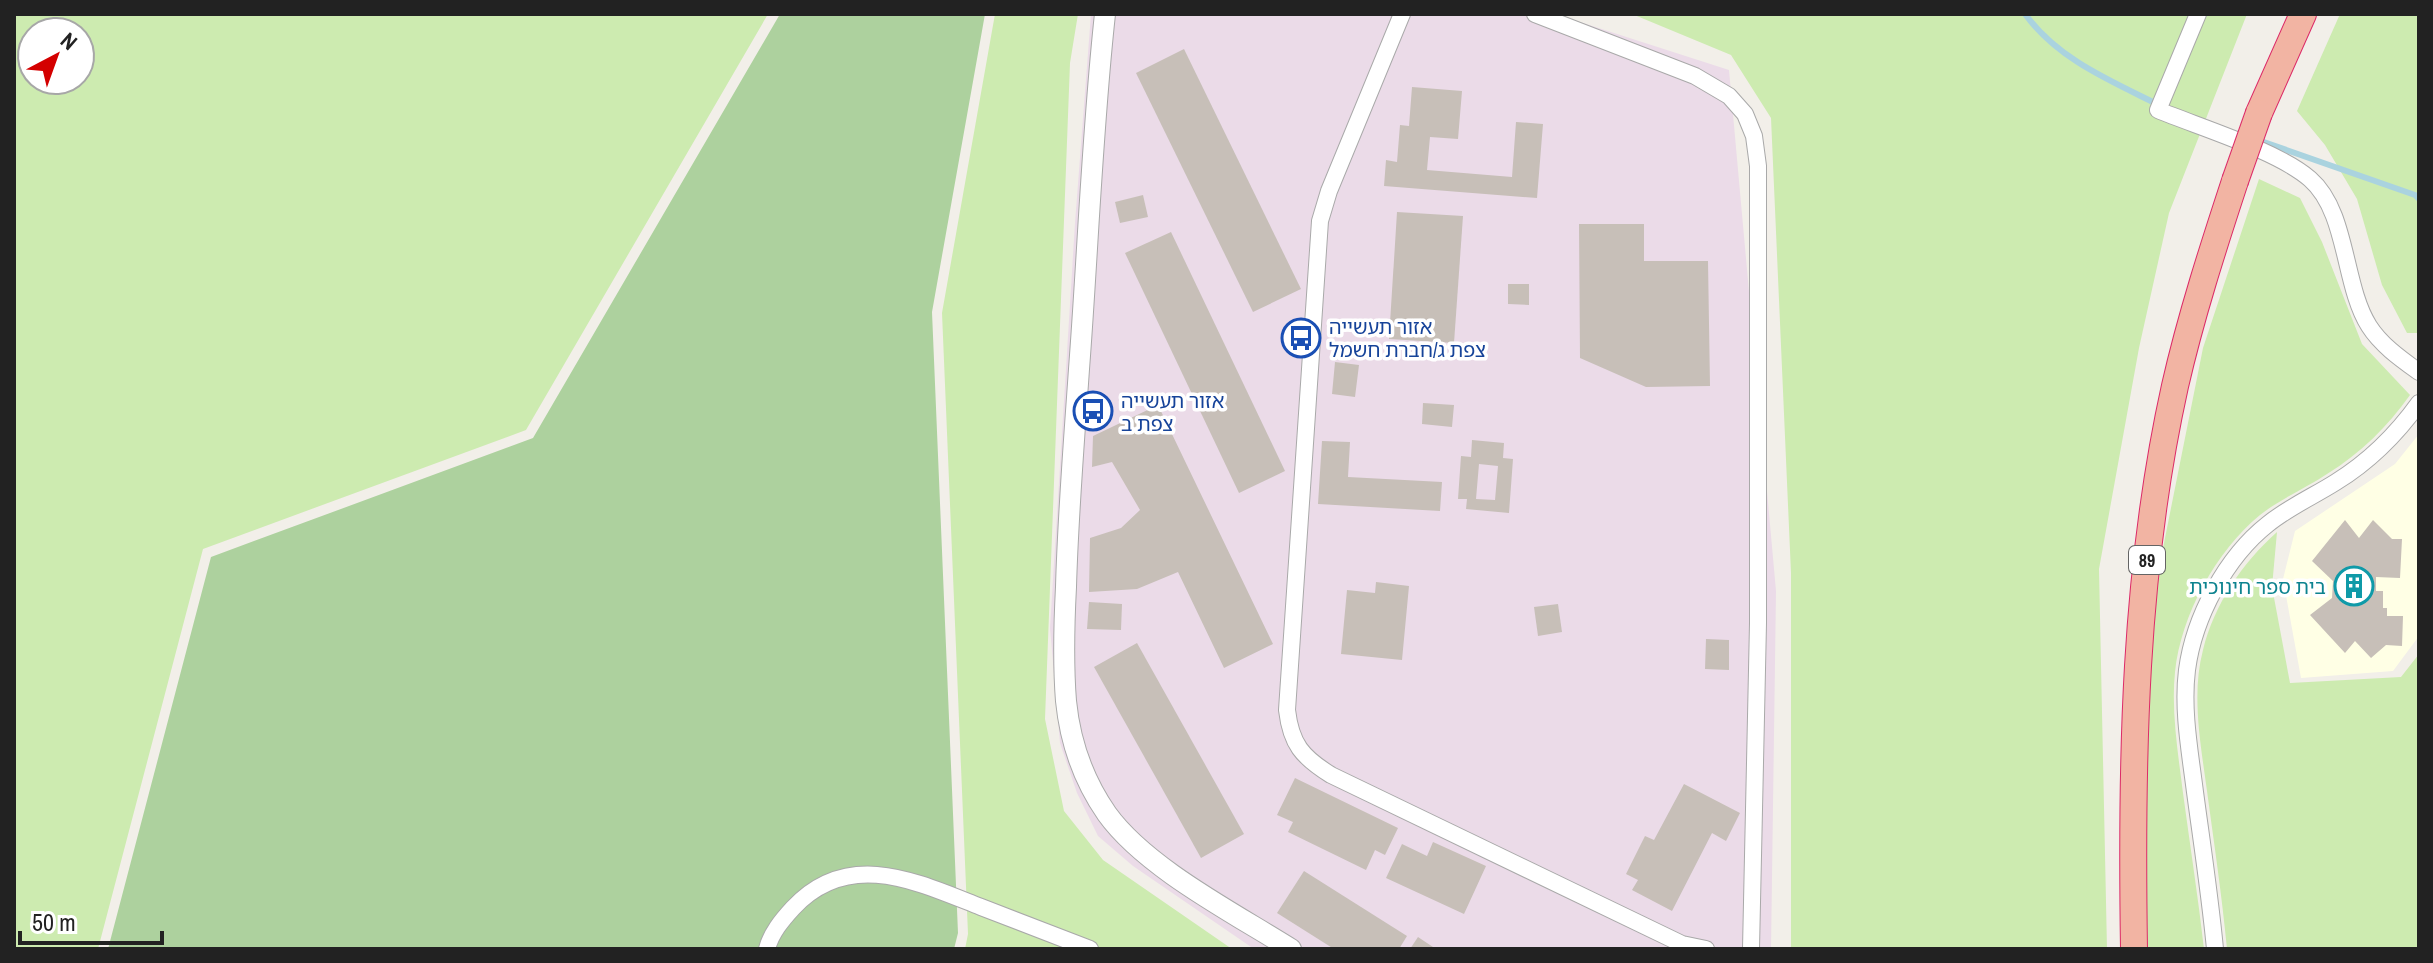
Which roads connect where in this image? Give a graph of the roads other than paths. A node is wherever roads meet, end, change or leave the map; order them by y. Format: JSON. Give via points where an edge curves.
{"nodes":[{"id":1,"x":1105,"y":14,"type":"edge"},
{"id":2,"x":1402,"y":14,"type":"edge"},
{"id":3,"x":1535,"y":14,"type":"edge"},
{"id":4,"x":2198,"y":14,"type":"edge"},
{"id":5,"x":2303,"y":14,"type":"edge"},
{"id":6,"x":2419,"y":372,"type":"edge"},
{"id":7,"x":2418,"y":406,"type":"edge"},
{"id":8,"x":767,"y":949,"type":"edge"},
{"id":9,"x":1090,"y":949,"type":"edge"},
{"id":10,"x":1291,"y":949,"type":"edge"},
{"id":11,"x":1706,"y":949,"type":"edge"},
{"id":12,"x":1751,"y":949,"type":"edge"},
{"id":13,"x":2134,"y":949,"type":"edge"},
{"id":14,"x":2215,"y":949,"type":"edge"}],
"edges":[{"from":1,"to":10,"type":"street","via":[[1067,527],[1064,644],[1073,742],[1106,813],[1129,840]]},
{"from":2,"to":11,"type":"street","via":[[1320,221],[1289,731],[1309,761],[1331,775],[1682,944]]},
{"from":3,"to":12,"type":"street","via":[[1695,76],[1729,96],[1745,114],[1754,136],[1758,623]]},
{"from":4,"to":6,"type":"street","via":[[2158,110],[2267,155],[2310,179],[2332,213],[2369,326]]},
{"from":5,"to":13,"type":"highway","number":"89","bridge":true,"via":[[2235,181],[2175,386],[2146,567],[2134,714]]},
{"from":7,"to":14,"type":"street","via":[[2363,463],[2247,542],[2207,606],[2191,646],[2189,748]]},
{"from":8,"to":9,"type":"street","via":[[782,920],[803,897],[827,882],[862,874],[903,877]]}]}
